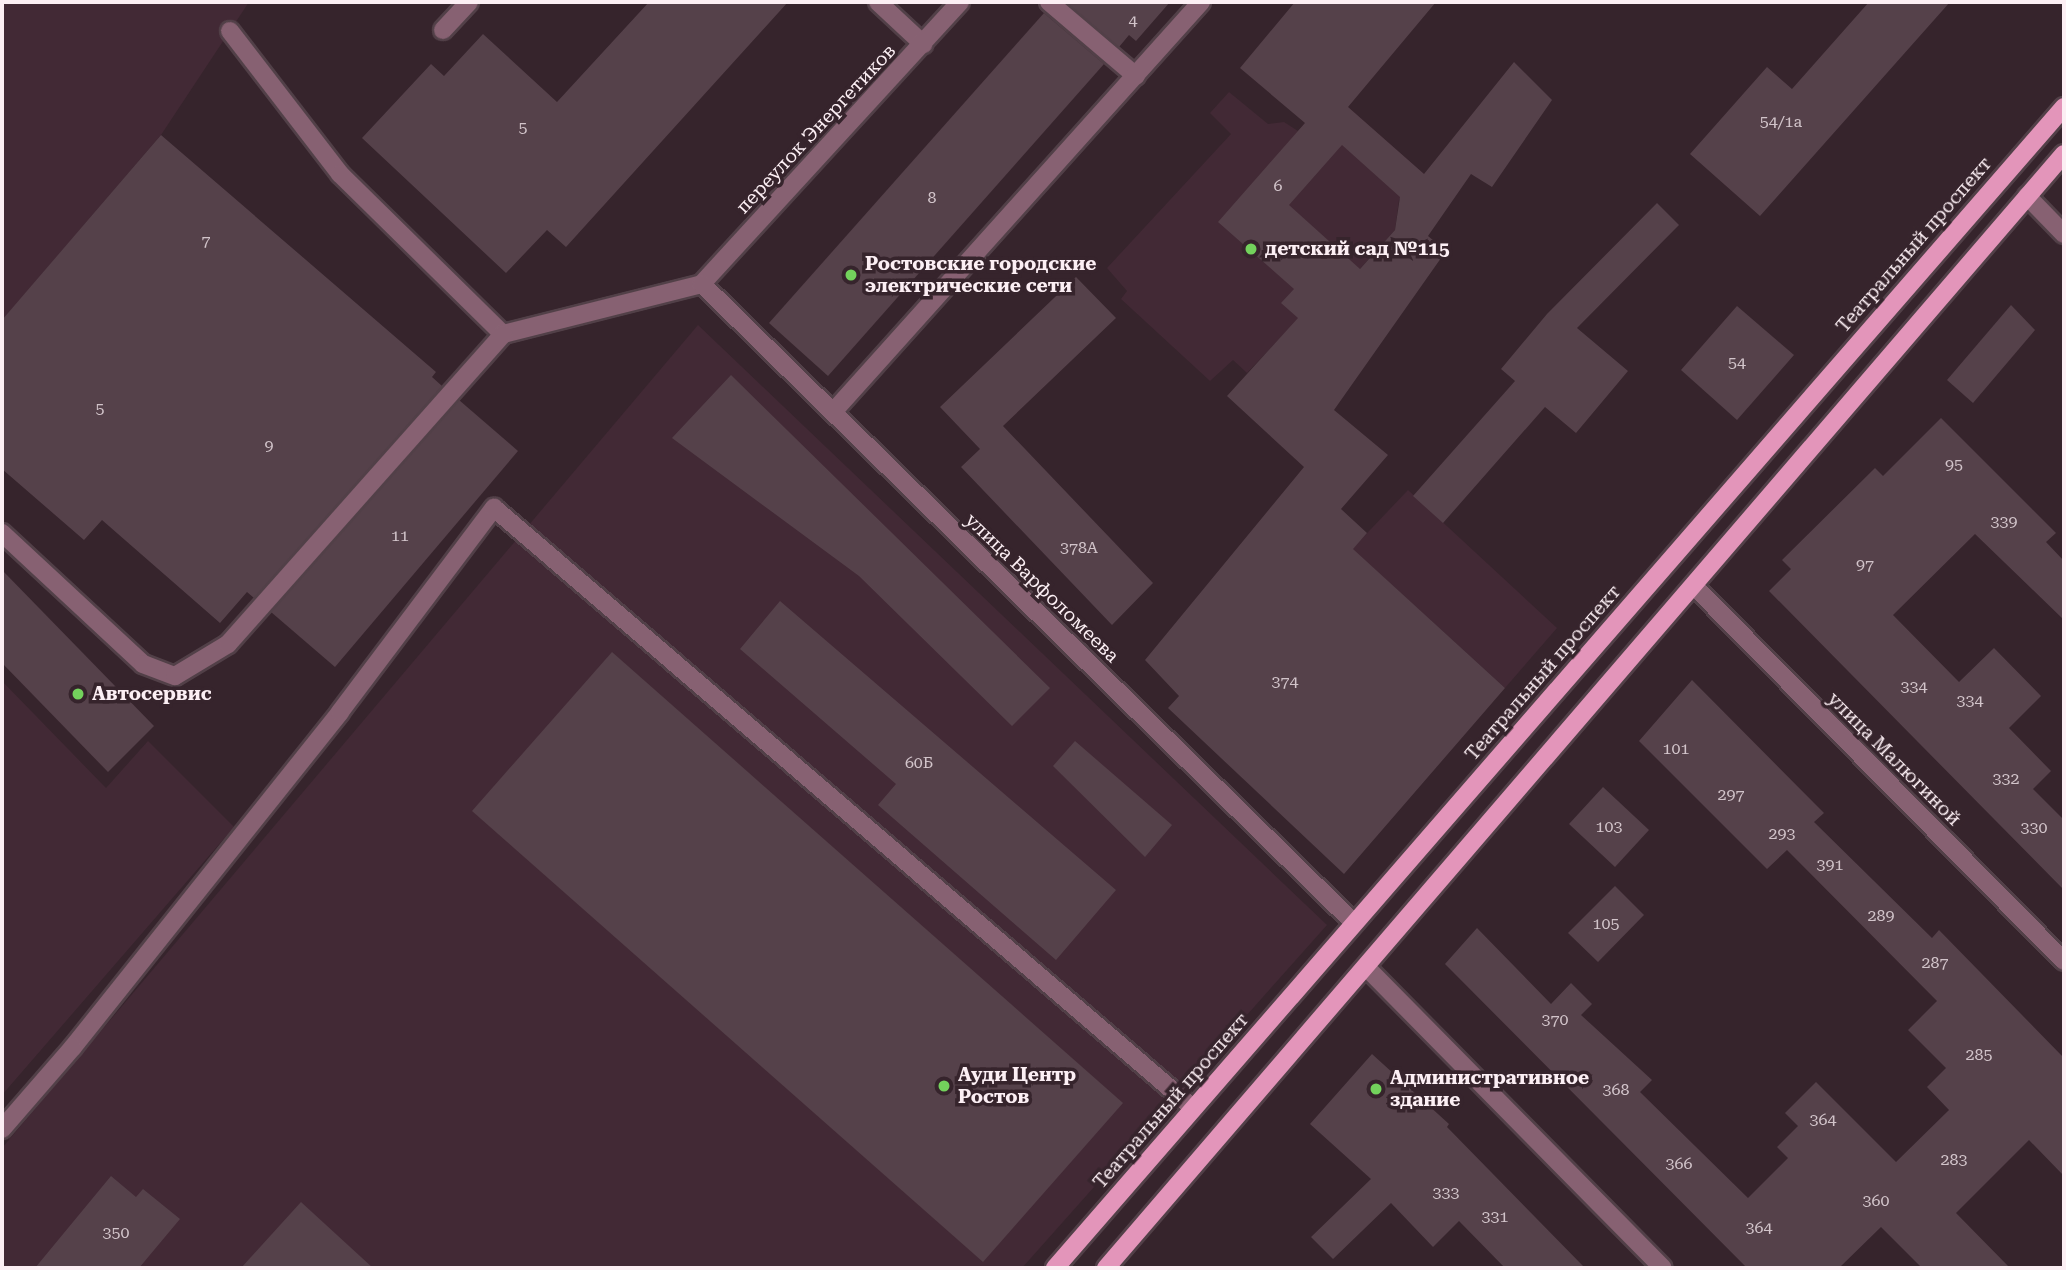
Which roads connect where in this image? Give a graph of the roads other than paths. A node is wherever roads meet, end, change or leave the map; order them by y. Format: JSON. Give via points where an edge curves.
{"nodes":[{"id":1,"x":469,"y":2,"type":"edge"},
{"id":2,"x":878,"y":2,"type":"edge"},
{"id":3,"x":960,"y":2,"type":"edge"},
{"id":4,"x":1049,"y":2,"type":"edge"},
{"id":5,"x":1200,"y":2,"type":"edge"},
{"id":6,"x":443,"y":30,"type":"dead end"},
{"id":7,"x":230,"y":31,"type":"dead end"},
{"id":8,"x":923,"y":44,"type":"junction"},
{"id":9,"x":1136,"y":76,"type":"junction"},
{"id":10,"x":2064,"y":107,"type":"edge"},
{"id":11,"x":2064,"y":154,"type":"edge"},
{"id":12,"x":2027,"y":196,"type":"junction"},
{"id":13,"x":2064,"y":234,"type":"edge"},
{"id":14,"x":702,"y":284,"type":"junction"},
{"id":15,"x":503,"y":334,"type":"junction"},
{"id":16,"x":833,"y":412,"type":"junction"},
{"id":17,"x":2,"y":533,"type":"edge"},
{"id":18,"x":1695,"y":587,"type":"junction"},
{"id":19,"x":1353,"y":922,"type":"junction"},
{"id":20,"x":2064,"y":961,"type":"edge"},
{"id":21,"x":1367,"y":968,"type":"junction"},
{"id":22,"x":1193,"y":1108,"type":"junction"},
{"id":23,"x":2,"y":1129,"type":"edge"},
{"id":24,"x":1055,"y":1268,"type":"edge"},
{"id":25,"x":1106,"y":1268,"type":"edge"},
{"id":26,"x":1663,"y":1268,"type":"edge"}],
"edges":[{"from":1,"to":6,"type":"street"},
{"from":2,"to":8,"type":"street"},
{"from":3,"to":8,"type":"street","name":"переулок Энергетиков"},
{"from":4,"to":9,"type":"street"},
{"from":5,"to":9,"type":"street"},
{"from":7,"to":15,"type":"street","via":[[340,174]]},
{"from":8,"to":14,"type":"street","name":"переулок Энергетиков"},
{"from":9,"to":16,"type":"street"},
{"from":10,"to":19,"type":"main road","name":"Театральный проспект"},
{"from":11,"to":12,"type":"main road"},
{"from":12,"to":13,"type":"street"},
{"from":12,"to":18,"type":"main road"},
{"from":14,"to":15,"type":"street"},
{"from":14,"to":16,"type":"street","name":"улица Варфоломеева"},
{"from":15,"to":17,"type":"street","via":[[228,644],[175,676],[143,664]]},
{"from":16,"to":19,"type":"street","name":"улица Варфоломеева"},
{"from":18,"to":20,"type":"street","name":"улица Малюгиной"},
{"from":18,"to":21,"type":"main road"},
{"from":19,"to":22,"type":"main road","name":"Театральный проспект"},
{"from":21,"to":25,"type":"main road"},
{"from":21,"to":26,"type":"street"},
{"from":22,"to":23,"type":"street","via":[[494,508],[340,712]]},
{"from":22,"to":24,"type":"main road","name":"Театральный проспект"}]}
